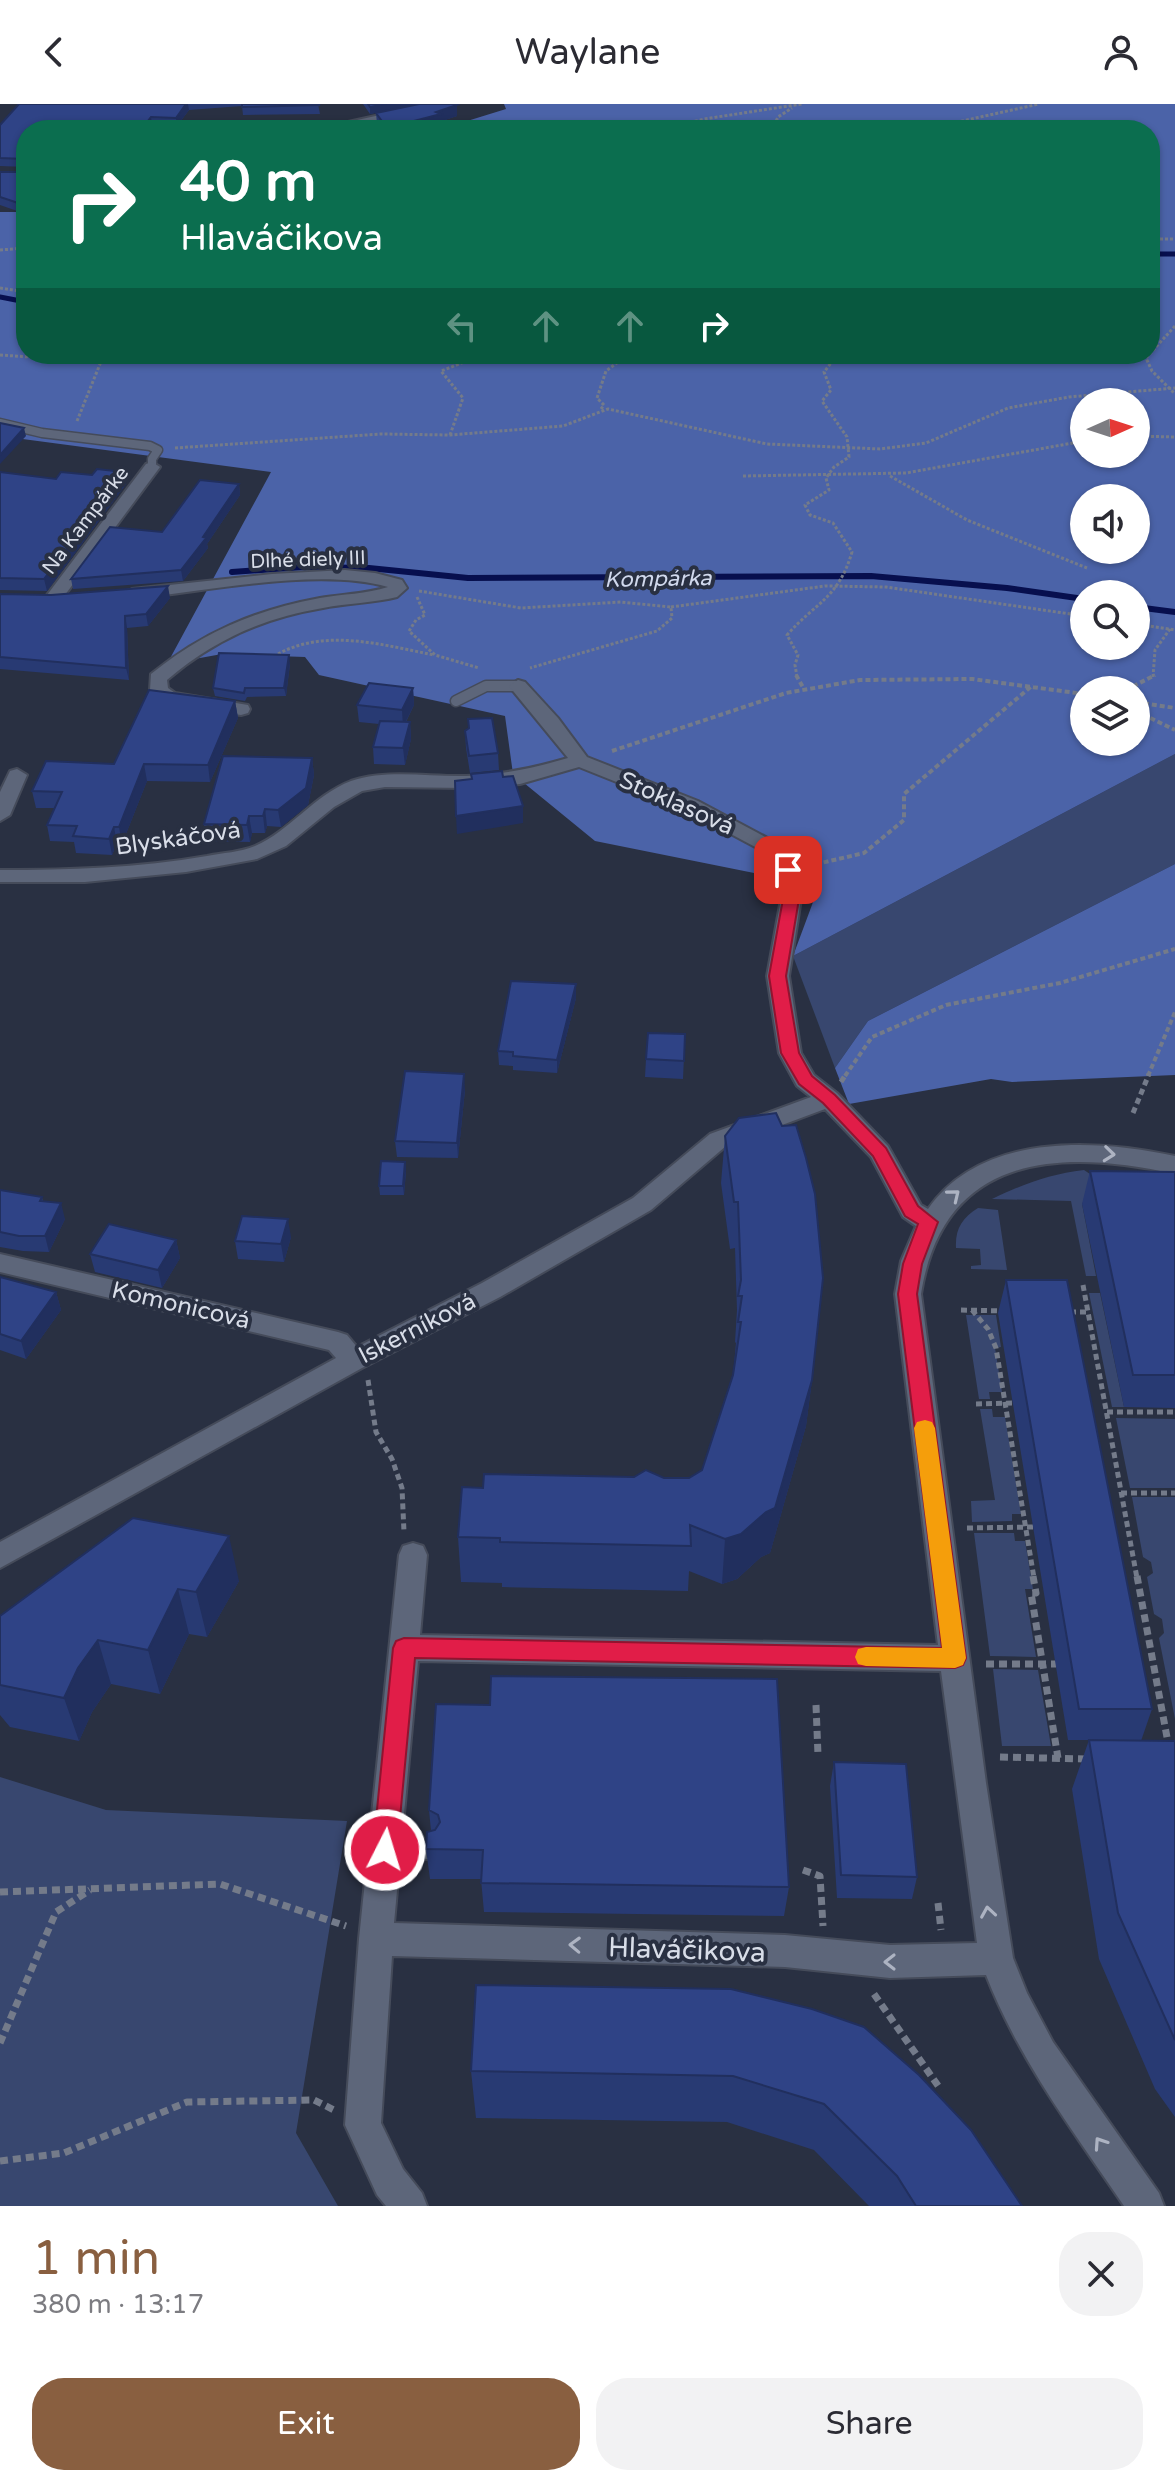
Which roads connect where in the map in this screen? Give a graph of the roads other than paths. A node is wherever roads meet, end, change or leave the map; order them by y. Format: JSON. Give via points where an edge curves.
{"nodes":[{"id":1,"x":449,"y":104,"type":"edge"},
{"id":2,"x":362,"y":107,"type":"dead end"},
{"id":3,"x":388,"y":114,"type":"junction"},
{"id":4,"x":361,"y":120,"type":"edge"},
{"id":5,"x":0,"y":423,"type":"edge"},
{"id":6,"x":152,"y":467,"type":"joint"},
{"id":7,"x":124,"y":594,"type":"edge"},
{"id":8,"x":81,"y":597,"type":"edge"},
{"id":9,"x":518,"y":686,"type":"joint"},
{"id":10,"x":456,"y":701,"type":"dead end"},
{"id":11,"x":241,"y":709,"type":"dead end"},
{"id":12,"x":580,"y":761,"type":"junction"},
{"id":13,"x":17,"y":775,"type":"dead end"},
{"id":14,"x":0,"y":815,"type":"edge"},
{"id":15,"x":0,"y":876,"type":"edge"},
{"id":16,"x":829,"y":1099,"type":"junction"},
{"id":17,"x":1175,"y":1165,"type":"edge"},
{"id":18,"x":929,"y":1222,"type":"junction"},
{"id":19,"x":0,"y":1263,"type":"edge"},
{"id":20,"x":353,"y":1361,"type":"junction"},
{"id":21,"x":413,"y":1555,"type":"road end"},
{"id":22,"x":0,"y":1556,"type":"edge"},
{"id":23,"x":404,"y":1648,"type":"junction"},
{"id":24,"x":955,"y":1658,"type":"junction"},
{"id":25,"x":385,"y":1850,"type":"junction"},
{"id":26,"x":432,"y":1851,"type":"edge"},
{"id":27,"x":376,"y":1939,"type":"junction"},
{"id":28,"x":996,"y":1958,"type":"junction"},
{"id":29,"x":409,"y":2206,"type":"edge"},
{"id":30,"x":1146,"y":2206,"type":"edge"}],
"edges":[{"from":1,"to":3,"type":"street"},
{"from":2,"to":3,"type":"street"},
{"from":3,"to":4,"type":"street"},
{"from":5,"to":6,"type":"lane","via":[[150,446],[158,450]]},
{"from":6,"to":8,"type":"street","name":"Na Kampárke","via":[[46,599]]},
{"from":7,"to":11,"type":"street","name":"Dlhé diely III","via":[[329,577],[390,581],[398,588],[273,611],[187,651],[158,678],[159,690],[169,698]]},
{"from":9,"to":10,"type":"lane","via":[[486,686]]},
{"from":9,"to":12,"type":"street"},
{"from":12,"to":15,"type":"street","name":"Blyskáčová","via":[[520,778],[356,786],[257,853],[85,876]]},
{"from":12,"to":16,"type":"street","name":"Stoklasová","via":[[691,805],[766,845],[788,870],[791,899],[778,976],[790,1053],[805,1080]]},
{"from":13,"to":14,"type":"street"},
{"from":16,"to":18,"type":"street","via":[[880,1152],[912,1211]]},
{"from":16,"to":20,"type":"street","name":"Iskerníková","via":[[718,1140],[642,1204]]},
{"from":18,"to":17,"type":"street","one_way":true,"via":[[967,1184],[1042,1156],[1101,1153]]},
{"from":18,"to":24,"type":"street","via":[[912,1264],[908,1294]]},
{"from":19,"to":20,"type":"street","name":"Komonicová","via":[[338,1342]]},
{"from":20,"to":22,"type":"street","name":"Iskerníková"},
{"from":21,"to":23,"type":"street"},
{"from":23,"to":24,"type":"street"},
{"from":23,"to":25,"type":"street"},
{"from":28,"to":24,"type":"street","one_way":true},
{"from":25,"to":26,"type":"lane"},
{"from":25,"to":27,"type":"street"},
{"from":28,"to":27,"type":"street","name":"Hlaváčikova","one_way":true,"via":[[850,1962],[785,1951]]},
{"from":27,"to":29,"type":"street","via":[[363,2125],[390,2182]]},
{"from":30,"to":28,"type":"street","one_way":true,"via":[[1041,2054]]}]}
